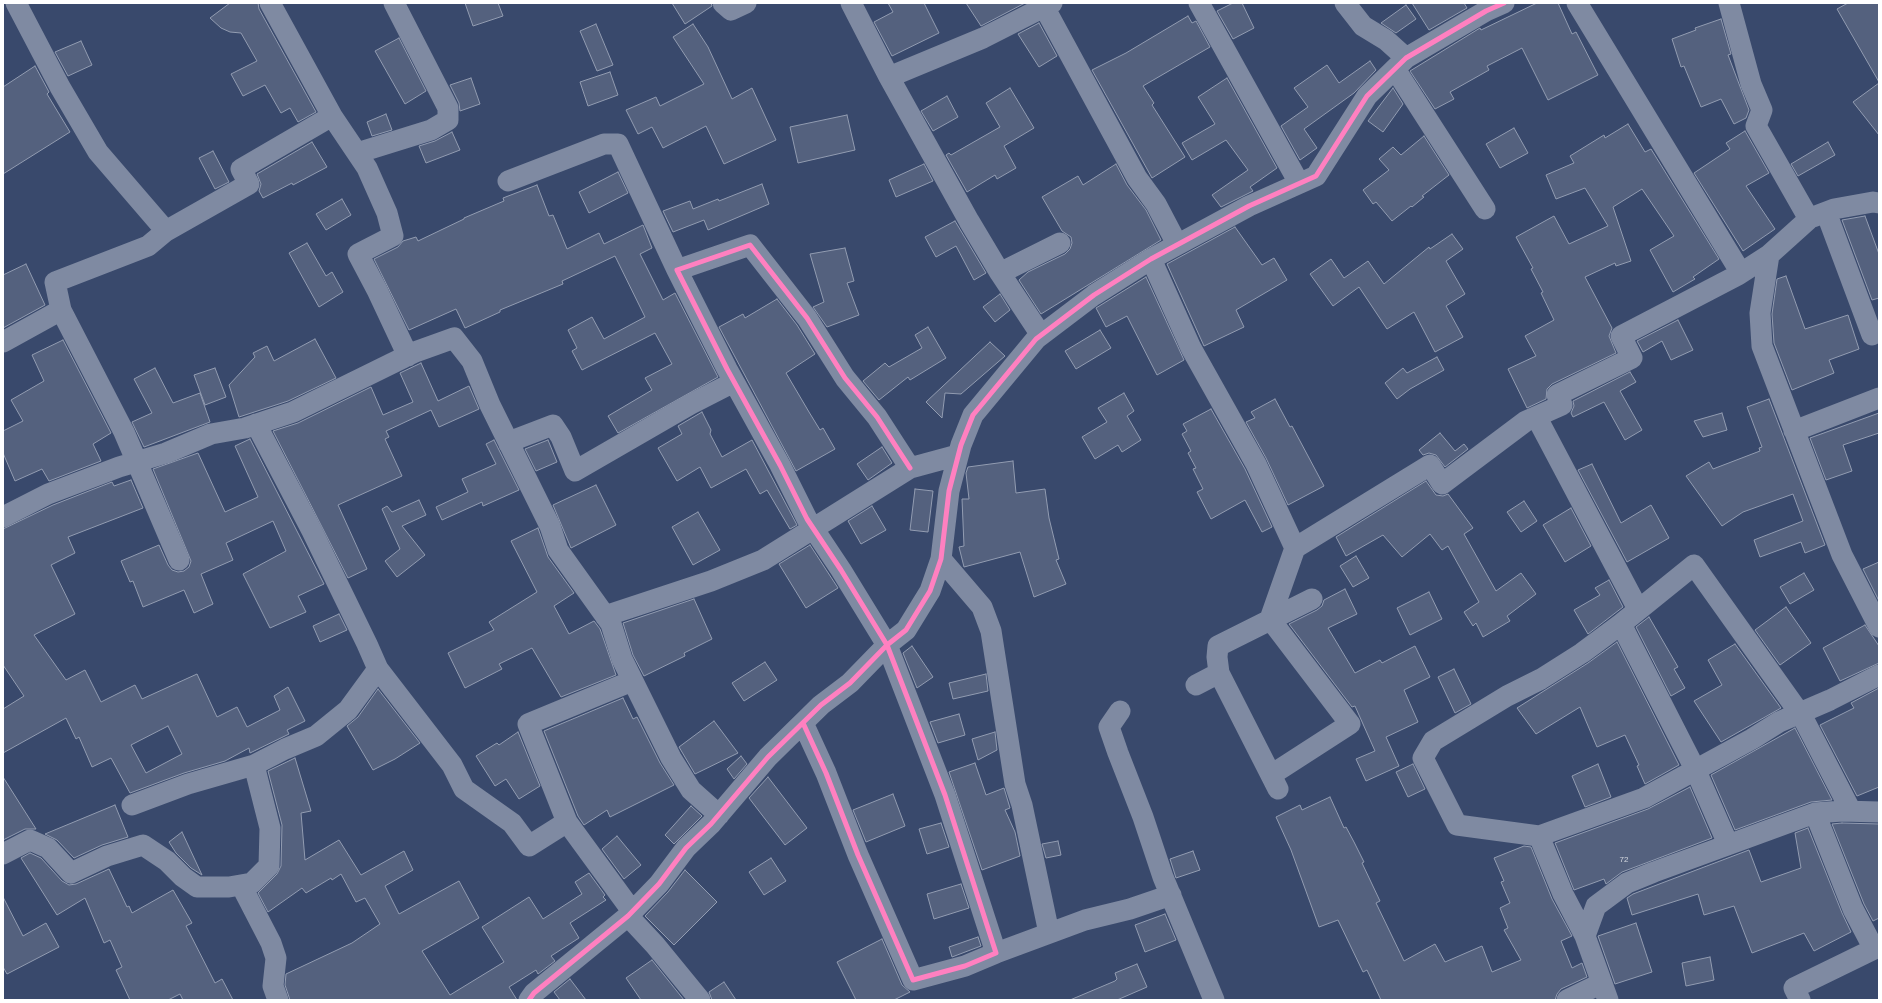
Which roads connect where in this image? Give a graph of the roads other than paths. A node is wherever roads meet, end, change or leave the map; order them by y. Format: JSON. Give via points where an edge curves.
{"nodes":[{"id":1,"x":16,"y":3,"type":"edge"},
{"id":2,"x":270,"y":3,"type":"edge"},
{"id":3,"x":394,"y":3,"type":"edge"},
{"id":4,"x":723,"y":3,"type":"edge"},
{"id":5,"x":746,"y":3,"type":"edge"},
{"id":6,"x":851,"y":3,"type":"edge"},
{"id":7,"x":1199,"y":3,"type":"edge"},
{"id":8,"x":1344,"y":3,"type":"edge"},
{"id":9,"x":1504,"y":3,"type":"edge"},
{"id":10,"x":1577,"y":3,"type":"edge"},
{"id":11,"x":1729,"y":3,"type":"edge"},
{"id":12,"x":1046,"y":4,"type":"edge"},
{"id":13,"x":1479,"y":8,"type":"edge"},
{"id":14,"x":1400,"y":63,"type":"junction"},
{"id":15,"x":889,"y":78,"type":"junction"},
{"id":16,"x":332,"y":116,"type":"junction"},
{"id":17,"x":357,"y":154,"type":"junction"},
{"id":18,"x":508,"y":181,"type":"dead end"},
{"id":19,"x":1299,"y":183,"type":"junction"},
{"id":20,"x":1879,"y":204,"type":"edge"},
{"id":21,"x":1485,"y":209,"type":"dead end"},
{"id":22,"x":1818,"y":215,"type":"junction"},
{"id":23,"x":166,"y":231,"type":"junction"},
{"id":24,"x":1060,"y":243,"type":"dead end"},
{"id":25,"x":1177,"y":244,"type":"junction"},
{"id":26,"x":1769,"y":255,"type":"junction"},
{"id":27,"x":1151,"y":259,"type":"junction"},
{"id":28,"x":677,"y":270,"type":"junction"},
{"id":29,"x":1741,"y":273,"type":"junction"},
{"id":30,"x":1000,"y":274,"type":"junction"},
{"id":31,"x":61,"y":310,"type":"junction"},
{"id":32,"x":1041,"y":335,"type":"junction"},
{"id":33,"x":1872,"y":335,"type":"dead end"},
{"id":34,"x":3,"y":342,"type":"edge"},
{"id":35,"x":408,"y":356,"type":"junction"},
{"id":36,"x":734,"y":382,"type":"junction"},
{"id":37,"x":1879,"y":398,"type":"edge"},
{"id":38,"x":1537,"y":418,"type":"junction"},
{"id":39,"x":256,"y":424,"type":"junction"},
{"id":40,"x":1794,"y":431,"type":"junction"},
{"id":41,"x":509,"y":444,"type":"junction"},
{"id":42,"x":958,"y":455,"type":"junction"},
{"id":43,"x":137,"y":462,"type":"junction"},
{"id":44,"x":910,"y":468,"type":"junction"},
{"id":45,"x":3,"y":516,"type":"edge"},
{"id":46,"x":813,"y":528,"type":"junction"},
{"id":47,"x":1295,"y":548,"type":"junction"},
{"id":48,"x":941,"y":559,"type":"junction"},
{"id":49,"x":180,"y":560,"type":"dead end"},
{"id":50,"x":1312,"y":599,"type":"dead end"},
{"id":51,"x":1638,"y":609,"type":"junction"},
{"id":52,"x":605,"y":616,"type":"junction"},
{"id":53,"x":1270,"y":619,"type":"junction"},
{"id":54,"x":1621,"y":624,"type":"junction"},
{"id":55,"x":1879,"y":627,"type":"edge"},
{"id":56,"x":887,"y":645,"type":"junction"},
{"id":57,"x":378,"y":669,"type":"junction"},
{"id":58,"x":1219,"y":673,"type":"junction"},
{"id":59,"x":1879,"y":675,"type":"edge"},
{"id":60,"x":632,"y":681,"type":"junction"},
{"id":61,"x":1196,"y":685,"type":"dead end"},
{"id":62,"x":1120,"y":711,"type":"dead end"},
{"id":63,"x":1799,"y":712,"type":"junction"},
{"id":64,"x":803,"y":723,"type":"junction"},
{"id":65,"x":254,"y":765,"type":"junction"},
{"id":66,"x":1696,"y":771,"type":"junction"},
{"id":67,"x":132,"y":805,"type":"dead end"},
{"id":68,"x":1851,"y":811,"type":"junction"},
{"id":69,"x":1879,"y":812,"type":"edge"},
{"id":70,"x":1815,"y":813,"type":"junction"},
{"id":71,"x":720,"y":815,"type":"junction"},
{"id":72,"x":567,"y":822,"type":"junction"},
{"id":73,"x":1539,"y":836,"type":"junction"},
{"id":74,"x":1728,"y":844,"type":"junction"},
{"id":75,"x":3,"y":854,"type":"edge"},
{"id":76,"x":241,"y":885,"type":"junction"},
{"id":77,"x":1171,"y":894,"type":"junction"},
{"id":78,"x":630,"y":913,"type":"junction"},
{"id":79,"x":1049,"y":933,"type":"junction"},
{"id":80,"x":1585,"y":936,"type":"junction"},
{"id":81,"x":1876,"y":948,"type":"edge"},
{"id":82,"x":996,"y":953,"type":"junction"},
{"id":83,"x":1605,"y":991,"type":"edge"},
{"id":84,"x":278,"y":1000,"type":"edge"},
{"id":85,"x":529,"y":1000,"type":"edge"},
{"id":86,"x":700,"y":1000,"type":"edge"},
{"id":87,"x":1214,"y":1000,"type":"edge"},
{"id":88,"x":1567,"y":1000,"type":"edge"},
{"id":89,"x":1800,"y":1000,"type":"edge"}],
"edges":[{"from":1,"to":23,"type":"street","via":[[98,152]]},
{"from":2,"to":16,"type":"street"},
{"from":3,"to":17,"type":"street","via":[[448,108],[448,120],[431,130]]},
{"from":4,"to":5,"type":"street","via":[[731,10]]},
{"from":6,"to":15,"type":"street"},
{"from":7,"to":19,"type":"street"},
{"from":8,"to":14,"type":"street","via":[[1363,26],[1386,40]]},
{"from":9,"to":13,"type":"street"},
{"from":10,"to":29,"type":"street"},
{"from":11,"to":22,"type":"street","via":[[1750,84],[1762,110],[1756,126]]},
{"from":12,"to":15,"type":"street","via":[[983,38]]},
{"from":12,"to":25,"type":"street","via":[[1137,178],[1156,204]]},
{"from":13,"to":14,"type":"street"},
{"from":14,"to":19,"type":"street","via":[[1367,96],[1316,176]]},
{"from":14,"to":21,"type":"street"},
{"from":15,"to":30,"type":"street"},
{"from":16,"to":17,"type":"street"},
{"from":16,"to":23,"type":"street","via":[[241,169],[249,184]]},
{"from":17,"to":35,"type":"street","via":[[373,181],[387,213],[393,236],[358,254]]},
{"from":18,"to":28,"type":"street","via":[[604,144],[618,144]]},
{"from":19,"to":25,"type":"street"},
{"from":20,"to":22,"type":"street","via":[[1873,202]]},
{"from":22,"to":26,"type":"street"},
{"from":22,"to":33,"type":"street"},
{"from":23,"to":31,"type":"street","via":[[148,246],[55,282]]},
{"from":24,"to":30,"type":"street"},
{"from":25,"to":27,"type":"street"},
{"from":26,"to":29,"type":"street"},
{"from":26,"to":40,"type":"street","via":[[1760,313],[1762,346]]},
{"from":27,"to":32,"type":"street"},
{"from":27,"to":47,"type":"street","via":[[1191,348],[1256,464]]},
{"from":28,"to":36,"type":"street"},
{"from":28,"to":44,"type":"street","via":[[750,245],[807,318],[845,378],[876,417]]},
{"from":29,"to":38,"type":"street","via":[[1621,336],[1632,358],[1557,394],[1562,405]]},
{"from":30,"to":32,"type":"street"},
{"from":31,"to":34,"type":"street"},
{"from":31,"to":43,"type":"street"},
{"from":32,"to":42,"type":"street","via":[[973,415]]},
{"from":35,"to":39,"type":"street","via":[[293,412]]},
{"from":35,"to":41,"type":"street","via":[[454,338],[472,361]]},
{"from":36,"to":41,"type":"street","via":[[575,471],[553,425]]},
{"from":36,"to":46,"type":"street"},
{"from":37,"to":40,"type":"street"},
{"from":38,"to":47,"type":"street","via":[[1526,421],[1442,484],[1430,465]]},
{"from":38,"to":51,"type":"street"},
{"from":39,"to":43,"type":"street","via":[[211,434]]},
{"from":39,"to":57,"type":"street","via":[[312,531]]},
{"from":40,"to":55,"type":"street","via":[[1842,555]]},
{"from":41,"to":52,"type":"street","via":[[550,526],[558,550]]},
{"from":42,"to":44,"type":"street"},
{"from":42,"to":48,"type":"street","via":[[949,491]]},
{"from":43,"to":45,"type":"street","via":[[48,494]]},
{"from":43,"to":49,"type":"street"},
{"from":44,"to":46,"type":"street"},
{"from":46,"to":52,"type":"street","via":[[764,560],[711,581]]},
{"from":46,"to":56,"type":"street"},
{"from":47,"to":53,"type":"street"},
{"from":48,"to":56,"type":"street","via":[[930,591],[906,630]]},
{"from":48,"to":79,"type":"street","via":[[982,607],[991,631],[1015,784],[1022,805]]},
{"from":50,"to":53,"type":"street"},
{"from":51,"to":54,"type":"street"},
{"from":51,"to":63,"type":"street","via":[[1694,565]]},
{"from":52,"to":60,"type":"street","via":[[611,624]]},
{"from":53,"to":58,"type":"street","via":[[1218,646]]},
{"from":53,"to":58,"type":"street","via":[[1350,724],[1275,782]]},
{"from":54,"to":66,"type":"street"},
{"from":54,"to":73,"type":"street","via":[[1541,679],[1507,696],[1433,741],[1423,758],[1457,825]]},
{"from":56,"to":64,"type":"street"},
{"from":56,"to":82,"type":"street","via":[[945,795]]},
{"from":57,"to":65,"type":"street","via":[[348,710],[316,736]]},
{"from":57,"to":72,"type":"street","via":[[452,765],[464,789],[512,823],[529,846]]},
{"from":58,"to":61,"type":"street"},
{"from":59,"to":63,"type":"street","via":[[1830,700]]},
{"from":60,"to":71,"type":"street","via":[[671,758],[691,790]]},
{"from":60,"to":72,"type":"street","via":[[528,724]]},
{"from":62,"to":77,"type":"street","via":[[1110,727]]},
{"from":63,"to":66,"type":"street"},
{"from":63,"to":68,"type":"street"},
{"from":64,"to":71,"type":"street","via":[[768,757]]},
{"from":64,"to":82,"type":"street","via":[[914,980],[965,966]]},
{"from":65,"to":67,"type":"street","via":[[188,784]]},
{"from":65,"to":76,"type":"street","via":[[270,828],[269,866],[252,883]]},
{"from":66,"to":73,"type":"street","via":[[1644,798]]},
{"from":66,"to":74,"type":"street"},
{"from":68,"to":69,"type":"street"},
{"from":68,"to":70,"type":"street"},
{"from":70,"to":74,"type":"street"},
{"from":70,"to":81,"type":"street","via":[[1853,909]]},
{"from":71,"to":78,"type":"street","via":[[686,848],[659,884]]},
{"from":72,"to":78,"type":"street"},
{"from":73,"to":80,"type":"street","via":[[1563,894]]},
{"from":74,"to":80,"type":"street","via":[[1627,883],[1596,906]]},
{"from":75,"to":76,"type":"street","via":[[30,840],[48,848],[71,873],[107,856],[143,845],[198,887]]},
{"from":76,"to":84,"type":"street","via":[[276,958],[273,986]]},
{"from":77,"to":79,"type":"street"},
{"from":77,"to":87,"type":"street"},
{"from":78,"to":85,"type":"street","via":[[534,993]]},
{"from":78,"to":86,"type":"street"},
{"from":79,"to":82,"type":"street"},
{"from":80,"to":83,"type":"street"},
{"from":81,"to":89,"type":"street","via":[[1794,988]]},
{"from":83,"to":88,"type":"street"}]}
